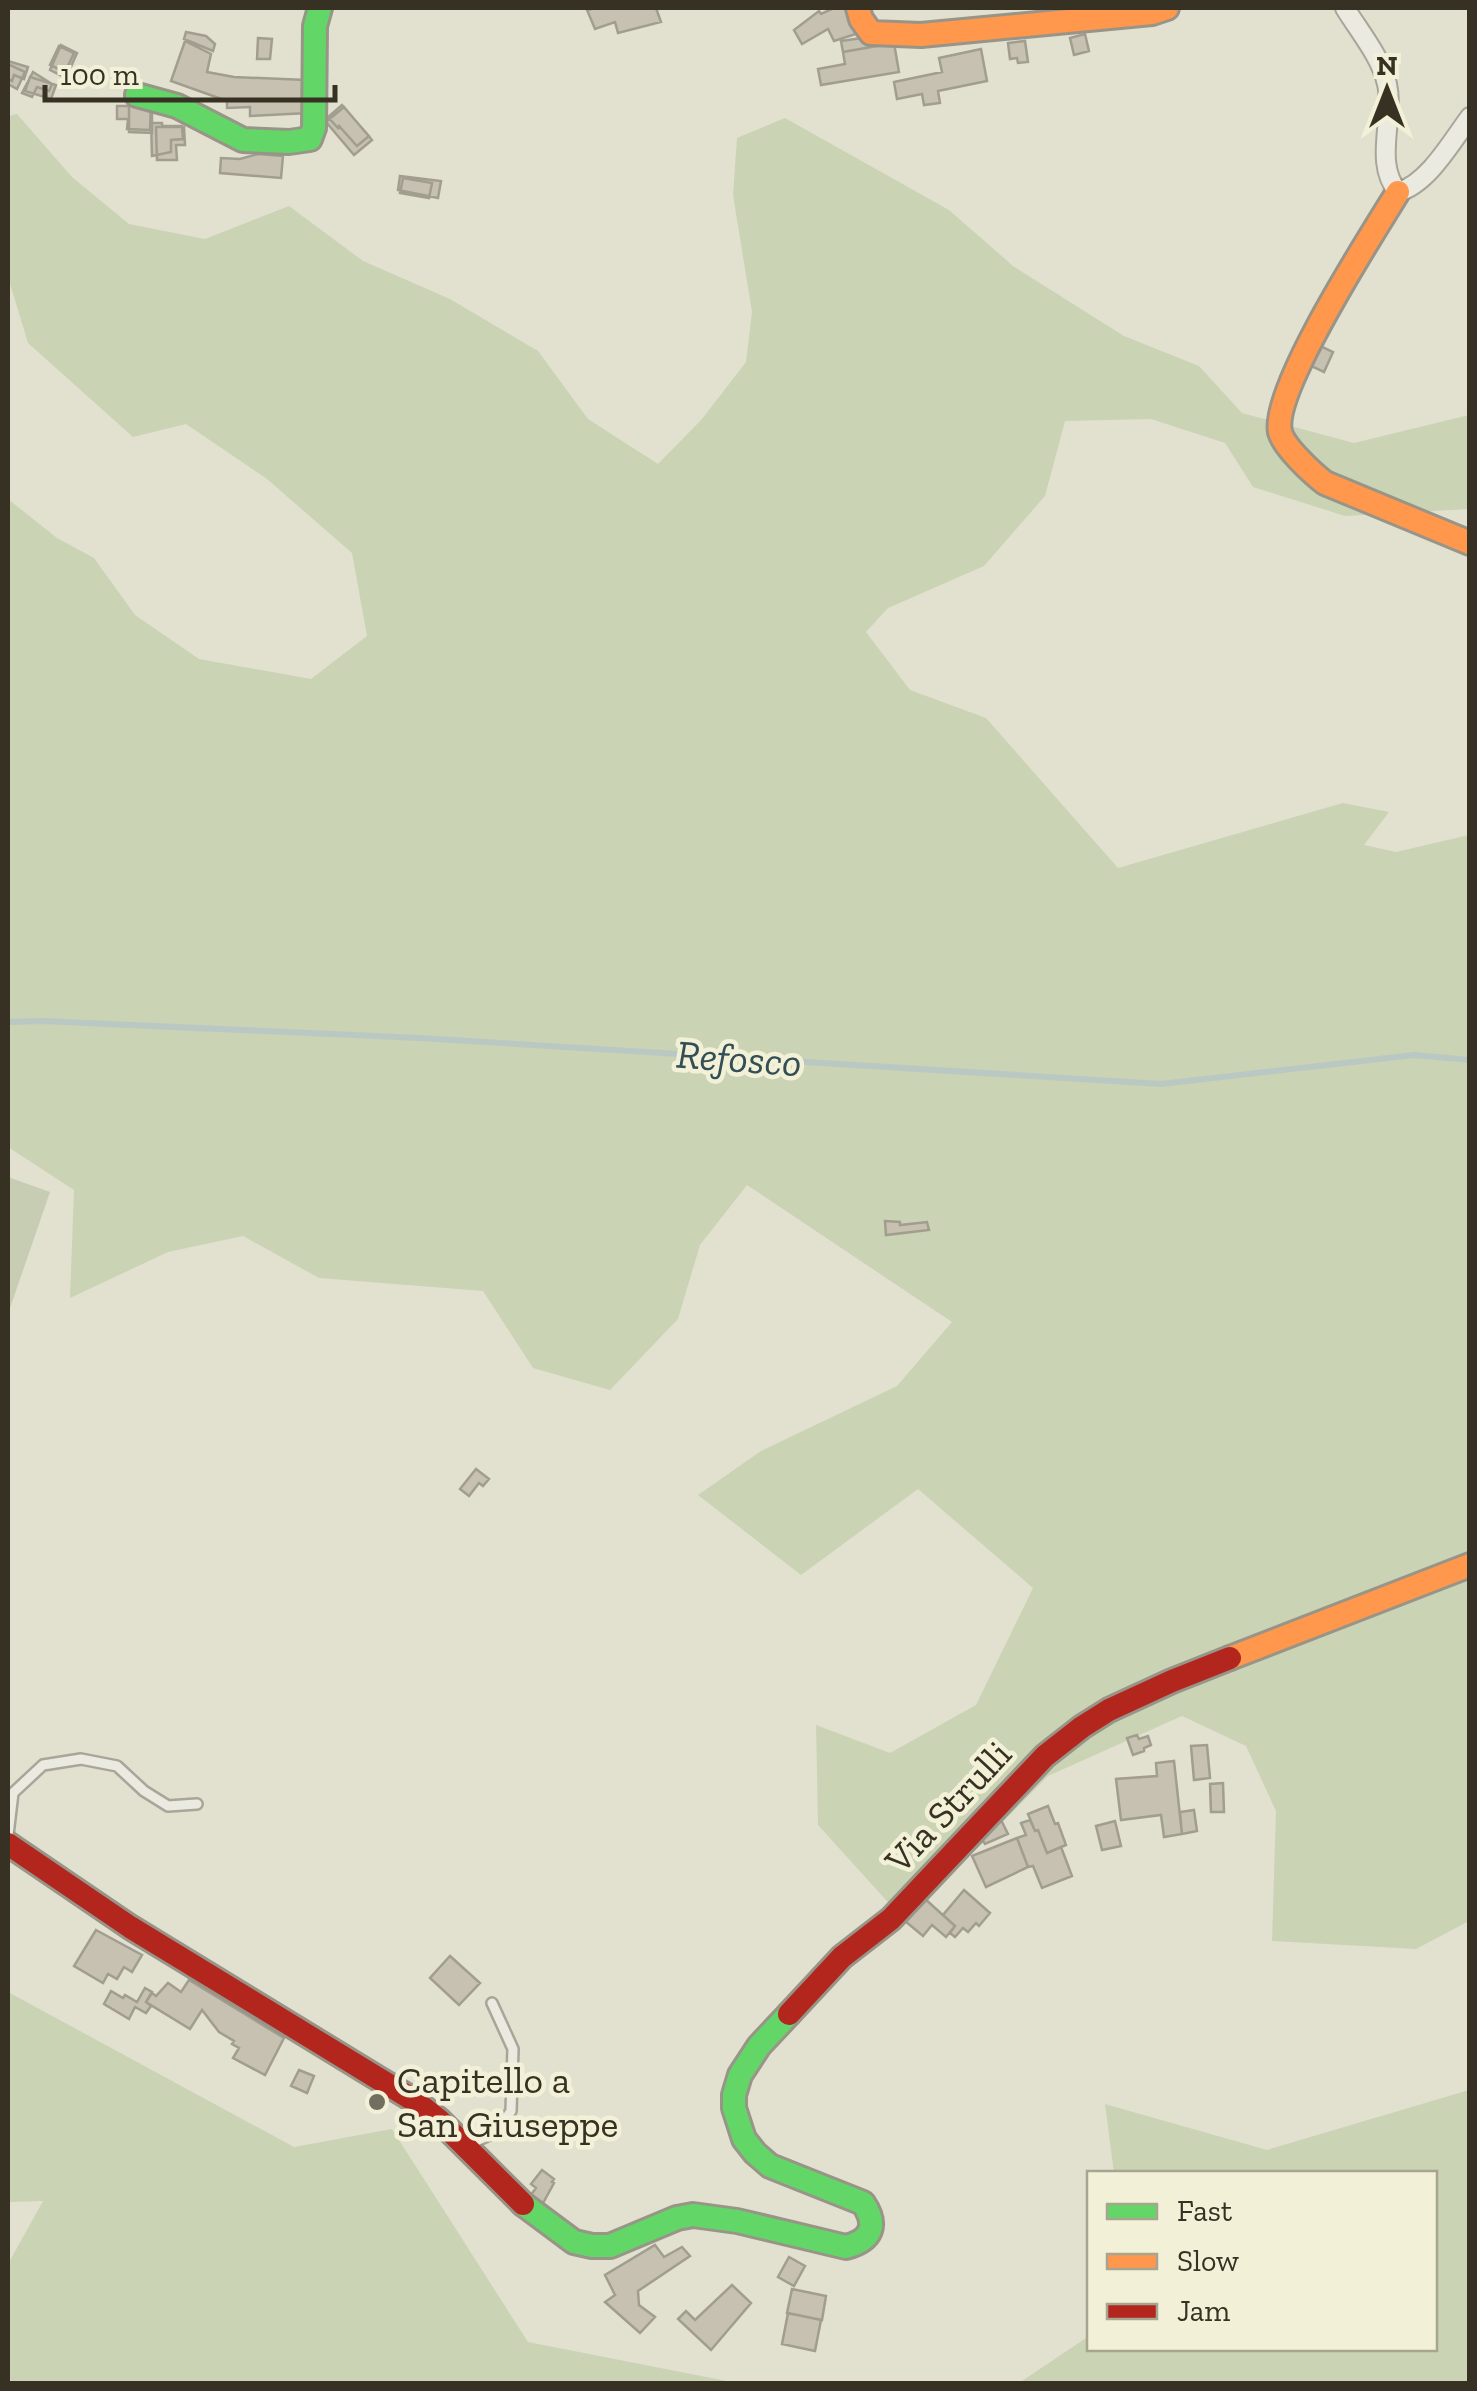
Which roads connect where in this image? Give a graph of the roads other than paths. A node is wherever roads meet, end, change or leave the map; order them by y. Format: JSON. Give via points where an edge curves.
{"nodes":[{"id":1,"x":320,"y":8,"type":"edge"},
{"id":2,"x":858,"y":8,"type":"edge"},
{"id":3,"x":1168,"y":8,"type":"edge"},
{"id":4,"x":1345,"y":8,"type":"edge"},
{"id":5,"x":136,"y":96,"type":"dead end"},
{"id":6,"x":1470,"y":116,"type":"edge"},
{"id":7,"x":1398,"y":192,"type":"junction"},
{"id":8,"x":1470,"y":543,"type":"edge"},
{"id":9,"x":1470,"y":1565,"type":"edge"},
{"id":10,"x":197,"y":1804,"type":"dead end"},
{"id":11,"x":8,"y":1835,"type":"edge"},
{"id":12,"x":8,"y":1844,"type":"edge"},
{"id":13,"x":492,"y":2003,"type":"dead end"},
{"id":14,"x":466,"y":2146,"type":"junction"}],
"edges":[{"from":1,"to":5,"type":"street","via":[[310,140],[244,140],[177,106]]},
{"from":2,"to":3,"type":"street","via":[[872,34],[887,35]]},
{"from":4,"to":7,"type":"street","via":[[1386,78],[1387,168]]},
{"from":6,"to":7,"type":"street","via":[[1421,180]]},
{"from":7,"to":8,"type":"street","via":[[1308,343],[1280,433],[1326,483]]},
{"from":9,"to":14,"type":"street","name":"Via Strulli","via":[[1172,1681],[1082,1727],[1045,1756],[759,2046],[734,2095],[744,2139],[770,2166],[863,2203],[872,2218],[859,2245],[846,2248],[693,2216],[610,2246],[574,2242],[526,2207]]},
{"from":10,"to":11,"type":"lane","via":[[168,1806],[116,1766],[81,1760],[43,1764],[13,1793]]},
{"from":12,"to":14,"type":"street","via":[[130,1928],[415,2101]]},
{"from":13,"to":14,"type":"lane","via":[[513,2049],[511,2111],[496,2132]]}]}
